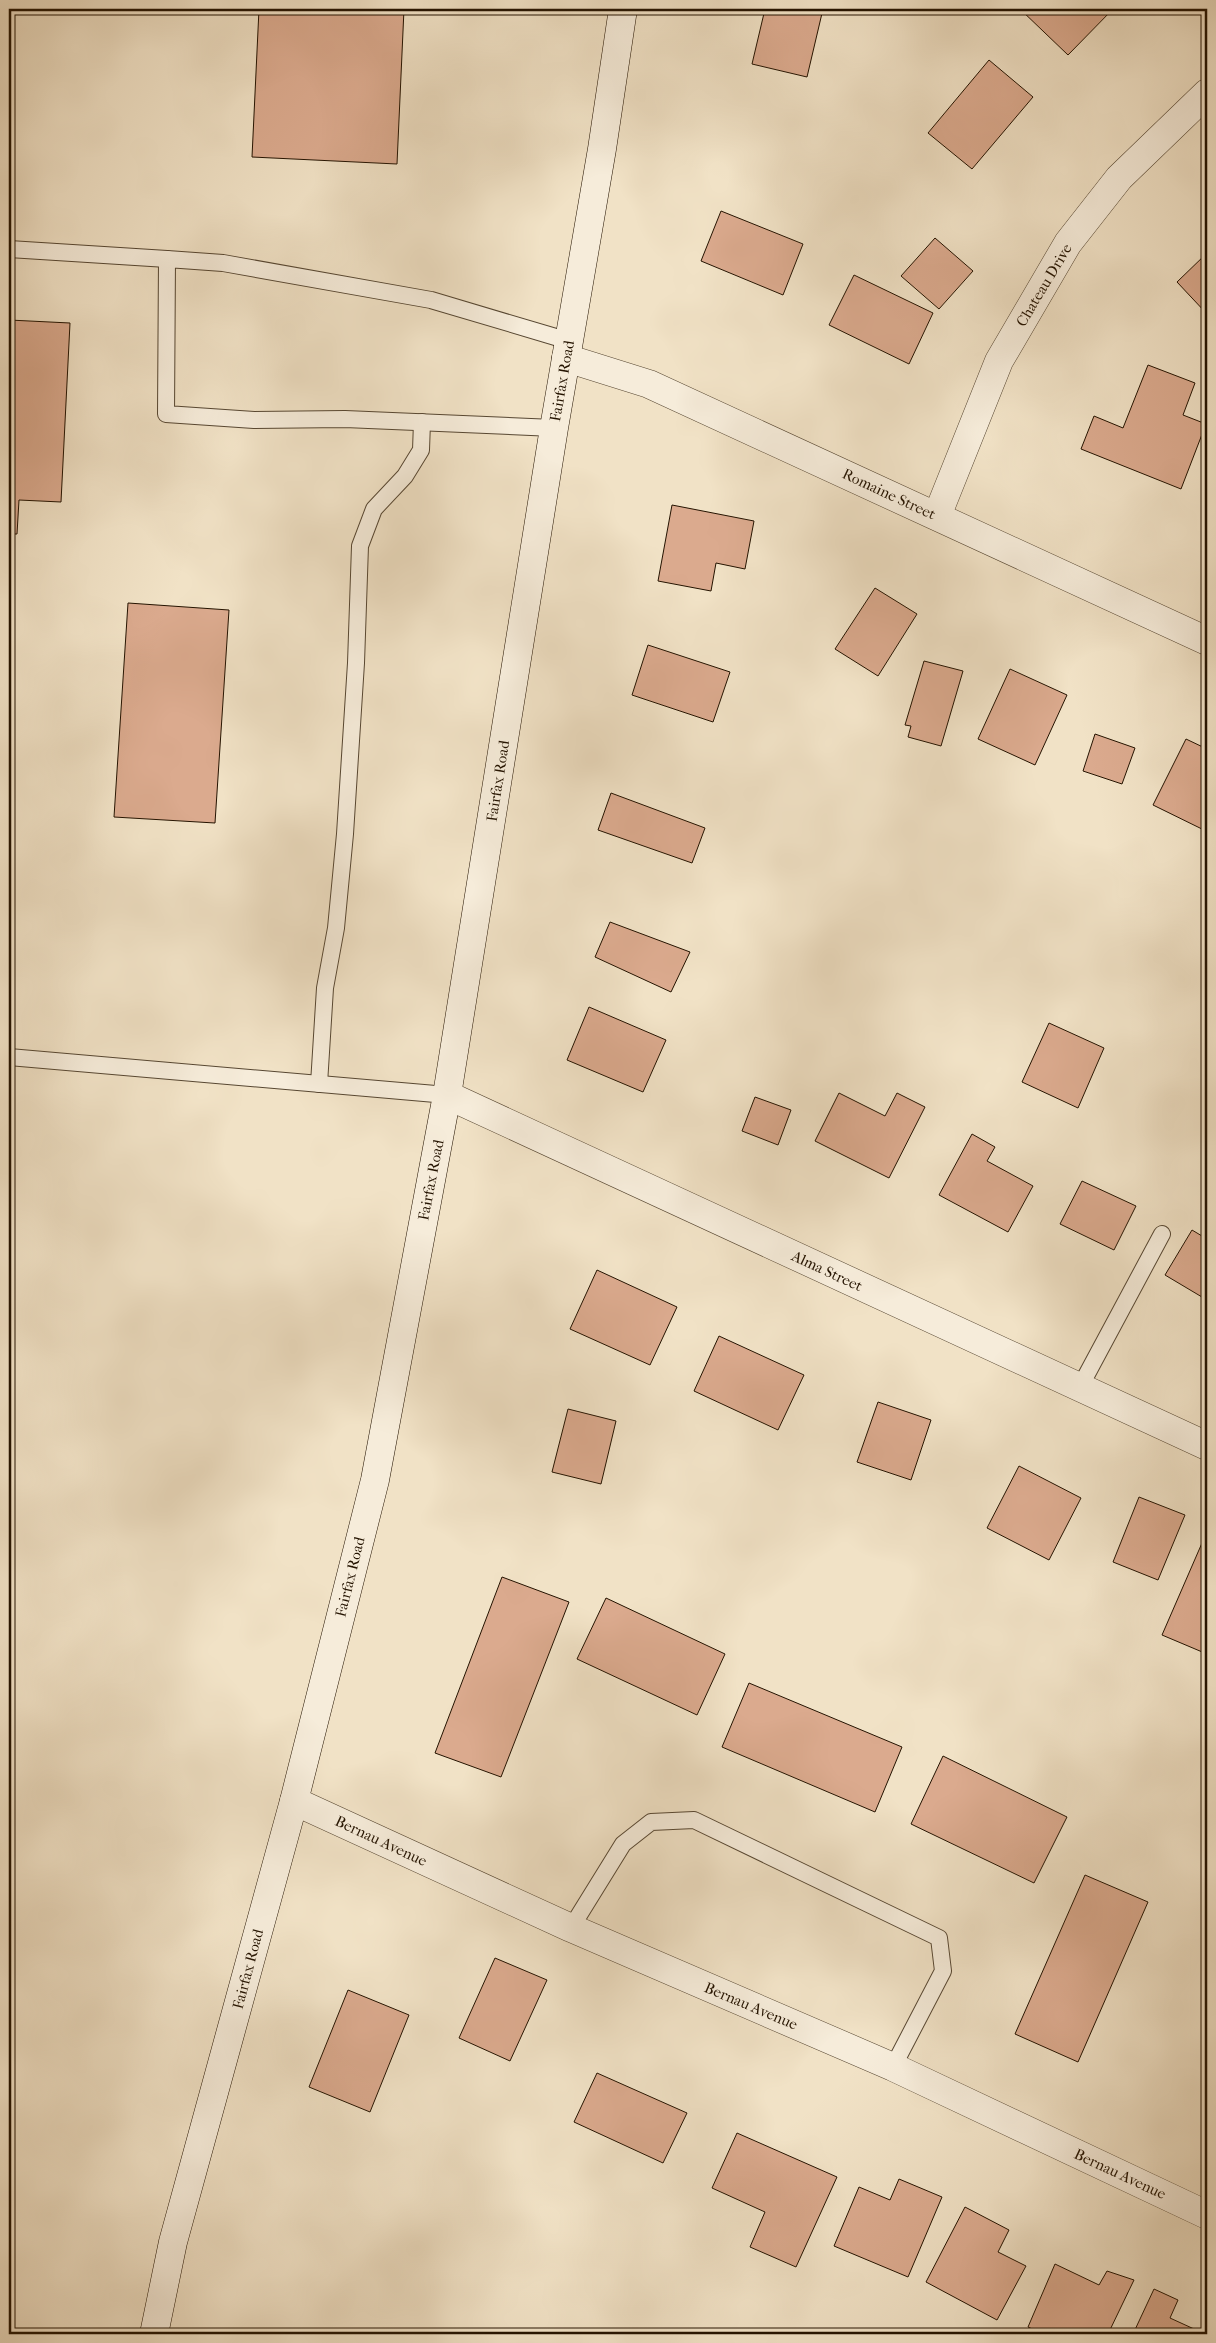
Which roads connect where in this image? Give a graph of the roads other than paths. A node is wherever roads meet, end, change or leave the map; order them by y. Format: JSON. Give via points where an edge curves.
{"nodes":[{"id":1,"x":623,"y":9,"type":"edge"},
{"id":2,"x":1207,"y":93,"type":"edge"},
{"id":3,"x":9,"y":249,"type":"edge"},
{"id":4,"x":167,"y":259,"type":"junction"},
{"id":5,"x":568,"y":349,"type":"junction"},
{"id":6,"x":422,"y":422,"type":"junction"},
{"id":7,"x":554,"y":428,"type":"junction"},
{"id":8,"x":937,"y":516,"type":"junction"},
{"id":9,"x":1207,"y":641,"type":"edge"},
{"id":10,"x":9,"y":1057,"type":"edge"},
{"id":11,"x":320,"y":1084,"type":"junction"},
{"id":12,"x":447,"y":1095,"type":"junction"},
{"id":13,"x":1162,"y":1234,"type":"dead end"},
{"id":14,"x":1080,"y":1387,"type":"junction"},
{"id":15,"x":1207,"y":1446,"type":"edge"},
{"id":16,"x":294,"y":1801,"type":"junction"},
{"id":17,"x":571,"y":1928,"type":"junction"},
{"id":18,"x":893,"y":2067,"type":"junction"},
{"id":19,"x":1207,"y":2215,"type":"edge"},
{"id":20,"x":154,"y":2334,"type":"edge"}],
"edges":[{"from":1,"to":5,"type":"street","name":"Fairfax Road"},
{"from":2,"to":8,"type":"street","name":"Chateau Drive","via":[[1119,178],[1068,243],[999,361]]},
{"from":3,"to":4,"type":"lane"},
{"from":4,"to":5,"type":"lane","via":[[223,263],[431,300]]},
{"from":4,"to":6,"type":"lane","via":[[166,414],[254,420]]},
{"from":5,"to":7,"type":"street","name":"Fairfax Road"},
{"from":5,"to":8,"type":"street","name":"Romaine Street"},
{"from":6,"to":7,"type":"lane"},
{"from":6,"to":11,"type":"lane","via":[[422,450],[405,476],[374,508],[360,546],[346,834],[336,928],[325,988]]},
{"from":7,"to":12,"type":"street","name":"Fairfax Road"},
{"from":8,"to":9,"type":"street","name":"Romaine Street"},
{"from":10,"to":11,"type":"lane"},
{"from":11,"to":12,"type":"lane"},
{"from":12,"to":14,"type":"street","name":"Alma Street"},
{"from":12,"to":16,"type":"street","name":"Fairfax Road","via":[[375,1480]]},
{"from":13,"to":14,"type":"lane"},
{"from":14,"to":15,"type":"street","name":"Alma Street"},
{"from":16,"to":17,"type":"street","name":"Bernau Avenue"},
{"from":16,"to":20,"type":"street","name":"Fairfax Road","via":[[173,2242]]},
{"from":17,"to":18,"type":"street","name":"Bernau Avenue"},
{"from":17,"to":18,"type":"lane","via":[[623,1844],[651,1822],[694,1820],[939,1938],[943,1971]]},
{"from":18,"to":19,"type":"street","name":"Bernau Avenue"}]}
